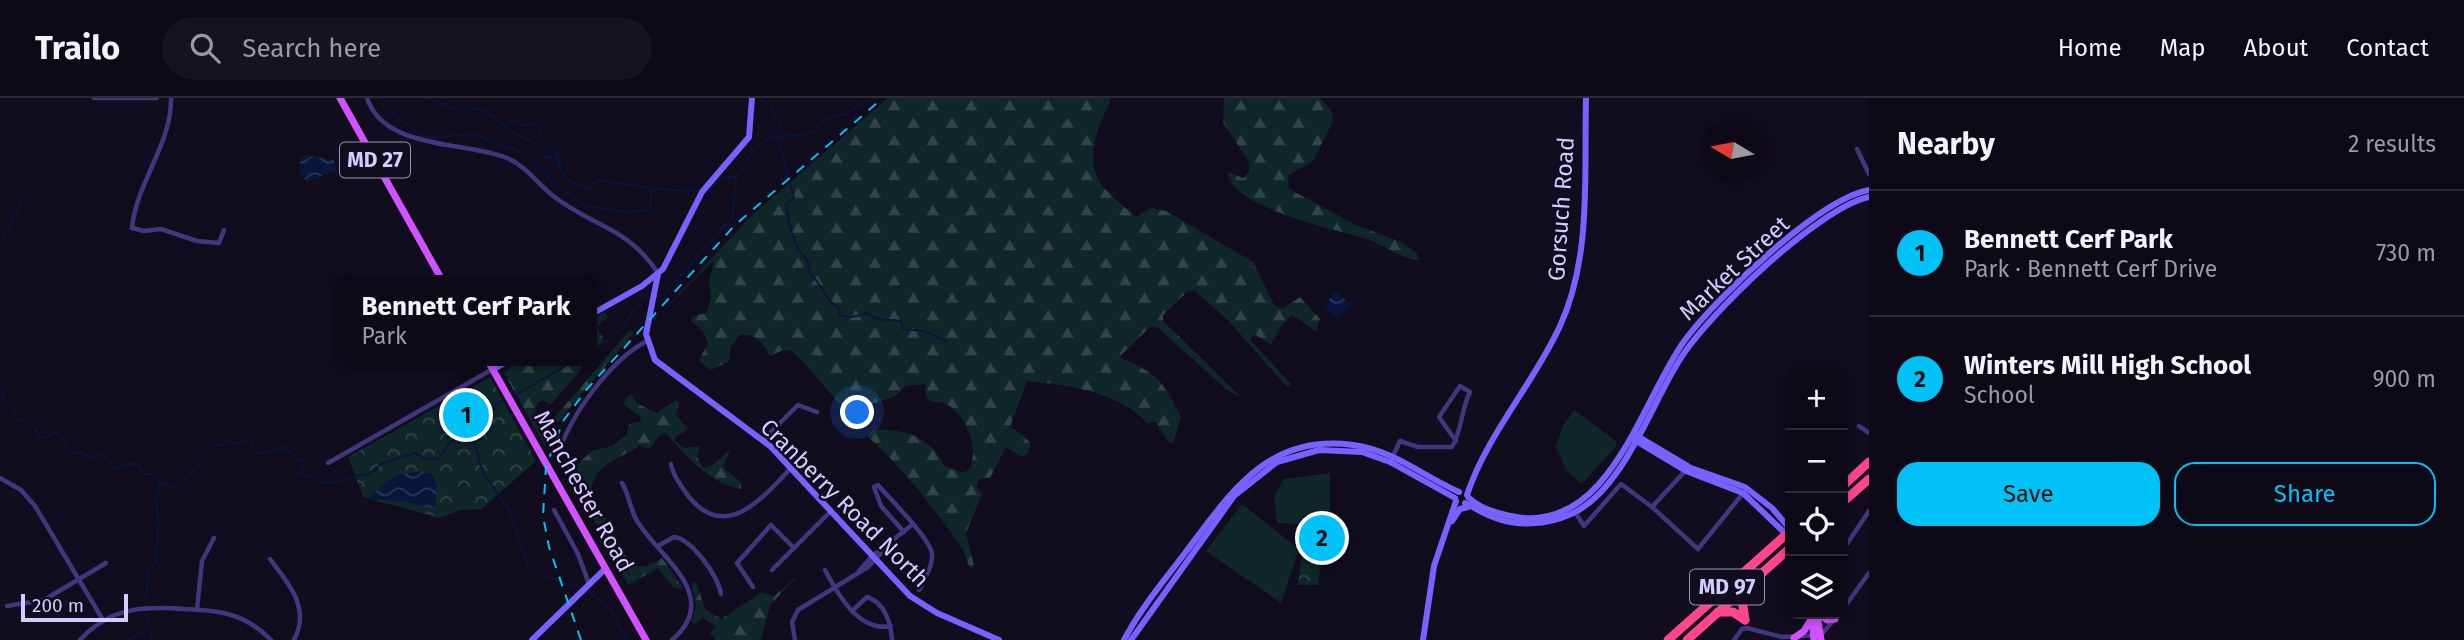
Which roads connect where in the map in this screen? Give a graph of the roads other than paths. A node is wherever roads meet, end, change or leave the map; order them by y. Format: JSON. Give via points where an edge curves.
{"nodes":[{"id":1,"x":94,"y":98,"type":"edge"},
{"id":2,"x":157,"y":98,"type":"edge"},
{"id":3,"x":171,"y":98,"type":"edge"},
{"id":4,"x":340,"y":98,"type":"edge"},
{"id":5,"x":367,"y":98,"type":"edge"},
{"id":6,"x":752,"y":98,"type":"edge"},
{"id":7,"x":1586,"y":98,"type":"edge"},
{"id":8,"x":1857,"y":149,"type":"dead end"},
{"id":9,"x":1869,"y":174,"type":"edge"},
{"id":10,"x":1869,"y":190,"type":"edge"},
{"id":11,"x":1869,"y":197,"type":"edge"},
{"id":12,"x":224,"y":230,"type":"dead end"},
{"id":13,"x":658,"y":274,"type":"junction"},
{"id":14,"x":439,"y":275,"type":"edge"},
{"id":15,"x":597,"y":311,"type":"edge"},
{"id":16,"x":647,"y":341,"type":"junction"},
{"id":17,"x":491,"y":366,"type":"edge"},
{"id":18,"x":499,"y":366,"type":"edge"},
{"id":19,"x":493,"y":369,"type":"junction"},
{"id":20,"x":817,"y":412,"type":"dead end"},
{"id":21,"x":1859,"y":426,"type":"dead end"},
{"id":22,"x":1869,"y":433,"type":"edge"},
{"id":23,"x":1633,"y":436,"type":"junction"},
{"id":24,"x":763,"y":440,"type":"junction"},
{"id":25,"x":1456,"y":441,"type":"junction"},
{"id":26,"x":558,"y":454,"type":"dead end"},
{"id":27,"x":1391,"y":459,"type":"junction"},
{"id":28,"x":1869,"y":462,"type":"edge"},
{"id":29,"x":328,"y":463,"type":"dead end"},
{"id":30,"x":671,"y":464,"type":"dead end"},
{"id":31,"x":791,"y":467,"type":"junction"},
{"id":32,"x":1479,"y":468,"type":"junction"},
{"id":33,"x":1687,"y":469,"type":"junction"},
{"id":34,"x":1476,"y":476,"type":"junction"},
{"id":35,"x":0,"y":478,"type":"edge"},
{"id":36,"x":1869,"y":479,"type":"edge"},
{"id":37,"x":1848,"y":481,"type":"edge"},
{"id":38,"x":622,"y":483,"type":"dead end"},
{"id":39,"x":1745,"y":491,"type":"junction"},
{"id":40,"x":887,"y":495,"type":"junction"},
{"id":41,"x":1462,"y":498,"type":"junction"},
{"id":42,"x":1848,"y":498,"type":"edge"},
{"id":43,"x":878,"y":499,"type":"junction"},
{"id":44,"x":1652,"y":508,"type":"junction"},
{"id":45,"x":554,"y":510,"type":"dead end"},
{"id":46,"x":1574,"y":510,"type":"junction"},
{"id":47,"x":831,"y":511,"type":"junction"},
{"id":48,"x":1869,"y":511,"type":"edge"},
{"id":49,"x":1494,"y":512,"type":"junction"},
{"id":50,"x":1485,"y":514,"type":"junction"},
{"id":51,"x":1452,"y":521,"type":"junction"},
{"id":52,"x":912,"y":525,"type":"junction"},
{"id":53,"x":1785,"y":529,"type":"edge"},
{"id":54,"x":904,"y":532,"type":"junction"},
{"id":55,"x":1443,"y":536,"type":"junction"},
{"id":56,"x":1785,"y":537,"type":"edge"},
{"id":57,"x":214,"y":538,"type":"dead end"},
{"id":58,"x":1848,"y":542,"type":"edge"},
{"id":59,"x":658,"y":546,"type":"junction"},
{"id":60,"x":794,"y":548,"type":"junction"},
{"id":61,"x":1785,"y":553,"type":"edge"},
{"id":62,"x":1786,"y":556,"type":"edge"},
{"id":63,"x":874,"y":558,"type":"junction"},
{"id":64,"x":1779,"y":558,"type":"junction"},
{"id":65,"x":270,"y":559,"type":"dead end"},
{"id":66,"x":106,"y":563,"type":"dead end"},
{"id":67,"x":605,"y":569,"type":"junction"},
{"id":68,"x":772,"y":570,"type":"dead end"},
{"id":69,"x":825,"y":570,"type":"dead end"},
{"id":70,"x":1869,"y":573,"type":"edge"},
{"id":71,"x":79,"y":579,"type":"junction"},
{"id":72,"x":589,"y":584,"type":"junction"},
{"id":73,"x":753,"y":587,"type":"dead end"},
{"id":74,"x":1744,"y":588,"type":"junction"},
{"id":75,"x":835,"y":589,"type":"junction"},
{"id":76,"x":919,"y":590,"type":"dead end"},
{"id":77,"x":721,"y":594,"type":"dead end"},
{"id":78,"x":1848,"y":602,"type":"edge"},
{"id":79,"x":7,"y":606,"type":"dead end"},
{"id":80,"x":197,"y":609,"type":"junction"},
{"id":81,"x":852,"y":611,"type":"junction"},
{"id":82,"x":1718,"y":612,"type":"junction"},
{"id":83,"x":1812,"y":619,"type":"edge"},
{"id":84,"x":1816,"y":619,"type":"edge"},
{"id":85,"x":1834,"y":619,"type":"edge"},
{"id":86,"x":103,"y":620,"type":"junction"},
{"id":87,"x":1746,"y":624,"type":"junction"},
{"id":88,"x":891,"y":626,"type":"junction"},
{"id":89,"x":1794,"y":638,"type":"junction"},
{"id":90,"x":1818,"y":638,"type":"edge"},
{"id":91,"x":80,"y":640,"type":"edge"},
{"id":92,"x":271,"y":640,"type":"edge"},
{"id":93,"x":294,"y":640,"type":"edge"},
{"id":94,"x":532,"y":640,"type":"edge"},
{"id":95,"x":646,"y":640,"type":"edge"},
{"id":96,"x":672,"y":640,"type":"edge"},
{"id":97,"x":795,"y":640,"type":"edge"},
{"id":98,"x":891,"y":640,"type":"edge"},
{"id":99,"x":999,"y":640,"type":"edge"},
{"id":100,"x":1124,"y":640,"type":"edge"},
{"id":101,"x":1131,"y":640,"type":"edge"},
{"id":102,"x":1423,"y":640,"type":"edge"},
{"id":103,"x":1668,"y":640,"type":"edge"},
{"id":104,"x":1687,"y":640,"type":"edge"},
{"id":105,"x":1734,"y":640,"type":"edge"},
{"id":106,"x":1804,"y":640,"type":"edge"}],
"edges":[{"from":1,"to":2,"type":"street"},
{"from":3,"to":12,"type":"street","via":[[132,228],[161,229],[219,243]]},
{"from":4,"to":14,"type":"main road","number":"MD 27"},
{"from":5,"to":13,"type":"street","via":[[378,119],[414,137],[517,163],[560,200],[622,233]]},
{"from":6,"to":13,"type":"street","via":[[752,129],[747,141],[708,184],[676,249]]},
{"from":7,"to":32,"type":"street","name":"Gorsuch Road","via":[[1580,248],[1570,300],[1553,339]]},
{"from":8,"to":9,"type":"street"},
{"from":10,"to":23,"type":"street","name":"Market Street","via":[[1826,208],[1719,301],[1683,342]]},
{"from":11,"to":23,"type":"street","name":"Market Street","via":[[1831,213],[1721,308],[1686,348]]},
{"from":13,"to":15,"type":"street"},
{"from":13,"to":16,"type":"street"},
{"from":16,"to":24,"type":"street","name":"Cranberry Road North","via":[[661,365]]},
{"from":16,"to":26,"type":"street","via":[[579,409]]},
{"from":17,"to":19,"type":"main road","name":"Manchester Road"},
{"from":18,"to":19,"type":"street"},
{"from":19,"to":29,"type":"street"},
{"from":19,"to":67,"type":"main road","name":"Manchester Road"},
{"from":20,"to":24,"type":"street","via":[[798,405]]},
{"from":21,"to":22,"type":"street"},
{"from":23,"to":33,"type":"street"},
{"from":23,"to":46,"type":"street","via":[[1598,488]]},
{"from":24,"to":31,"type":"street","name":"Cranberry Road North"},
{"from":25,"to":25,"type":"street","via":[[1470,392],[1457,386],[1439,417]]},
{"from":25,"to":27,"type":"street","via":[[1452,447],[1434,449],[1400,441]]},
{"from":27,"to":41,"type":"street"},
{"from":27,"to":100,"type":"street","via":[[1353,444],[1308,445],[1279,455],[1254,471],[1235,486]]},
{"from":27,"to":101,"type":"street","via":[[1329,449],[1297,454],[1269,466],[1234,496]]},
{"from":28,"to":37,"type":"highway"},
{"from":30,"to":31,"type":"street","via":[[696,504],[723,515],[750,508]]},
{"from":31,"to":47,"type":"street","name":"Cranberry Road North"},
{"from":32,"to":34,"type":"street","name":"Gorsuch Road"},
{"from":32,"to":41,"type":"street","name":"Gorsuch Road"},
{"from":33,"to":39,"type":"street"},
{"from":33,"to":44,"type":"street"},
{"from":34,"to":41,"type":"street","name":"Gorsuch Road"},
{"from":34,"to":49,"type":"street","via":[[1472,495]]},
{"from":35,"to":71,"type":"street","via":[[30,500]]},
{"from":36,"to":42,"type":"highway"},
{"from":38,"to":59,"type":"street","via":[[637,522]]},
{"from":39,"to":44,"type":"street","via":[[1698,549]]},
{"from":39,"to":53,"type":"street"},
{"from":40,"to":43,"type":"street"},
{"from":40,"to":43,"type":"street","via":[[878,485],[874,487]]},
{"from":40,"to":52,"type":"street"},
{"from":41,"to":49,"type":"street"},
{"from":41,"to":50,"type":"street"},
{"from":41,"to":51,"type":"street","name":"Gorsuch Road"},
{"from":41,"to":55,"type":"street","name":"Gorsuch Road"},
{"from":43,"to":54,"type":"street"},
{"from":44,"to":46,"type":"street","via":[[1621,484],[1584,526]]},
{"from":45,"to":72,"type":"street"},
{"from":46,"to":49,"type":"street","via":[[1528,517]]},
{"from":46,"to":50,"type":"street","via":[[1530,523]]},
{"from":47,"to":60,"type":"street"},
{"from":47,"to":63,"type":"street","name":"Cranberry Road North"},
{"from":48,"to":58,"type":"street"},
{"from":50,"to":51,"type":"street","via":[[1463,507]]},
{"from":51,"to":55,"type":"street","name":"Gorsuch Road"},
{"from":52,"to":54,"type":"street"},
{"from":52,"to":76,"type":"street","via":[[932,552]]},
{"from":54,"to":63,"type":"street"},
{"from":55,"to":102,"type":"street","name":"Gorsuch Road"},
{"from":56,"to":103,"type":"highway","number":"MD 97"},
{"from":57,"to":80,"type":"street","via":[[202,561]]},
{"from":59,"to":77,"type":"street","via":[[674,537],[690,543]]},
{"from":59,"to":96,"type":"street","via":[[683,579],[691,600],[686,623]]},
{"from":60,"to":68,"type":"street"},
{"from":60,"to":73,"type":"street","via":[[771,525],[737,564]]},
{"from":61,"to":64,"type":"highway"},
{"from":62,"to":64,"type":"highway","number":"MD 97"},
{"from":63,"to":75,"type":"street"},
{"from":63,"to":99,"type":"street","name":"Cranberry Road North","via":[[918,602]]},
{"from":64,"to":74,"type":"highway","number":"MD 97"},
{"from":65,"to":93,"type":"street","via":[[299,603],[301,619]]},
{"from":66,"to":71,"type":"street"},
{"from":67,"to":72,"type":"street"},
{"from":67,"to":95,"type":"main road","name":"Manchester Road"},
{"from":69,"to":75,"type":"street"},
{"from":70,"to":78,"type":"street"},
{"from":71,"to":79,"type":"street","via":[[44,600]]},
{"from":71,"to":86,"type":"street"},
{"from":72,"to":94,"type":"street"},
{"from":74,"to":82,"type":"highway","number":"MD 97"},
{"from":74,"to":87,"type":"highway"},
{"from":75,"to":81,"type":"street"},
{"from":75,"to":97,"type":"street","via":[[796,613]]},
{"from":80,"to":86,"type":"street","via":[[142,607]]},
{"from":80,"to":92,"type":"street","via":[[234,615]]},
{"from":81,"to":88,"type":"street","via":[[870,624]]},
{"from":81,"to":88,"type":"street","via":[[867,597],[880,606]]},
{"from":82,"to":87,"type":"highway","via":[[1733,612]]},
{"from":82,"to":104,"type":"highway","number":"MD 97"},
{"from":83,"to":89,"type":"main road"},
{"from":84,"to":90,"type":"main road"},
{"from":85,"to":90,"type":"street"},
{"from":86,"to":91,"type":"street"},
{"from":87,"to":89,"type":"street"},
{"from":87,"to":105,"type":"street"},
{"from":88,"to":98,"type":"street"},
{"from":89,"to":90,"type":"street"},
{"from":89,"to":106,"type":"main road"}]}
